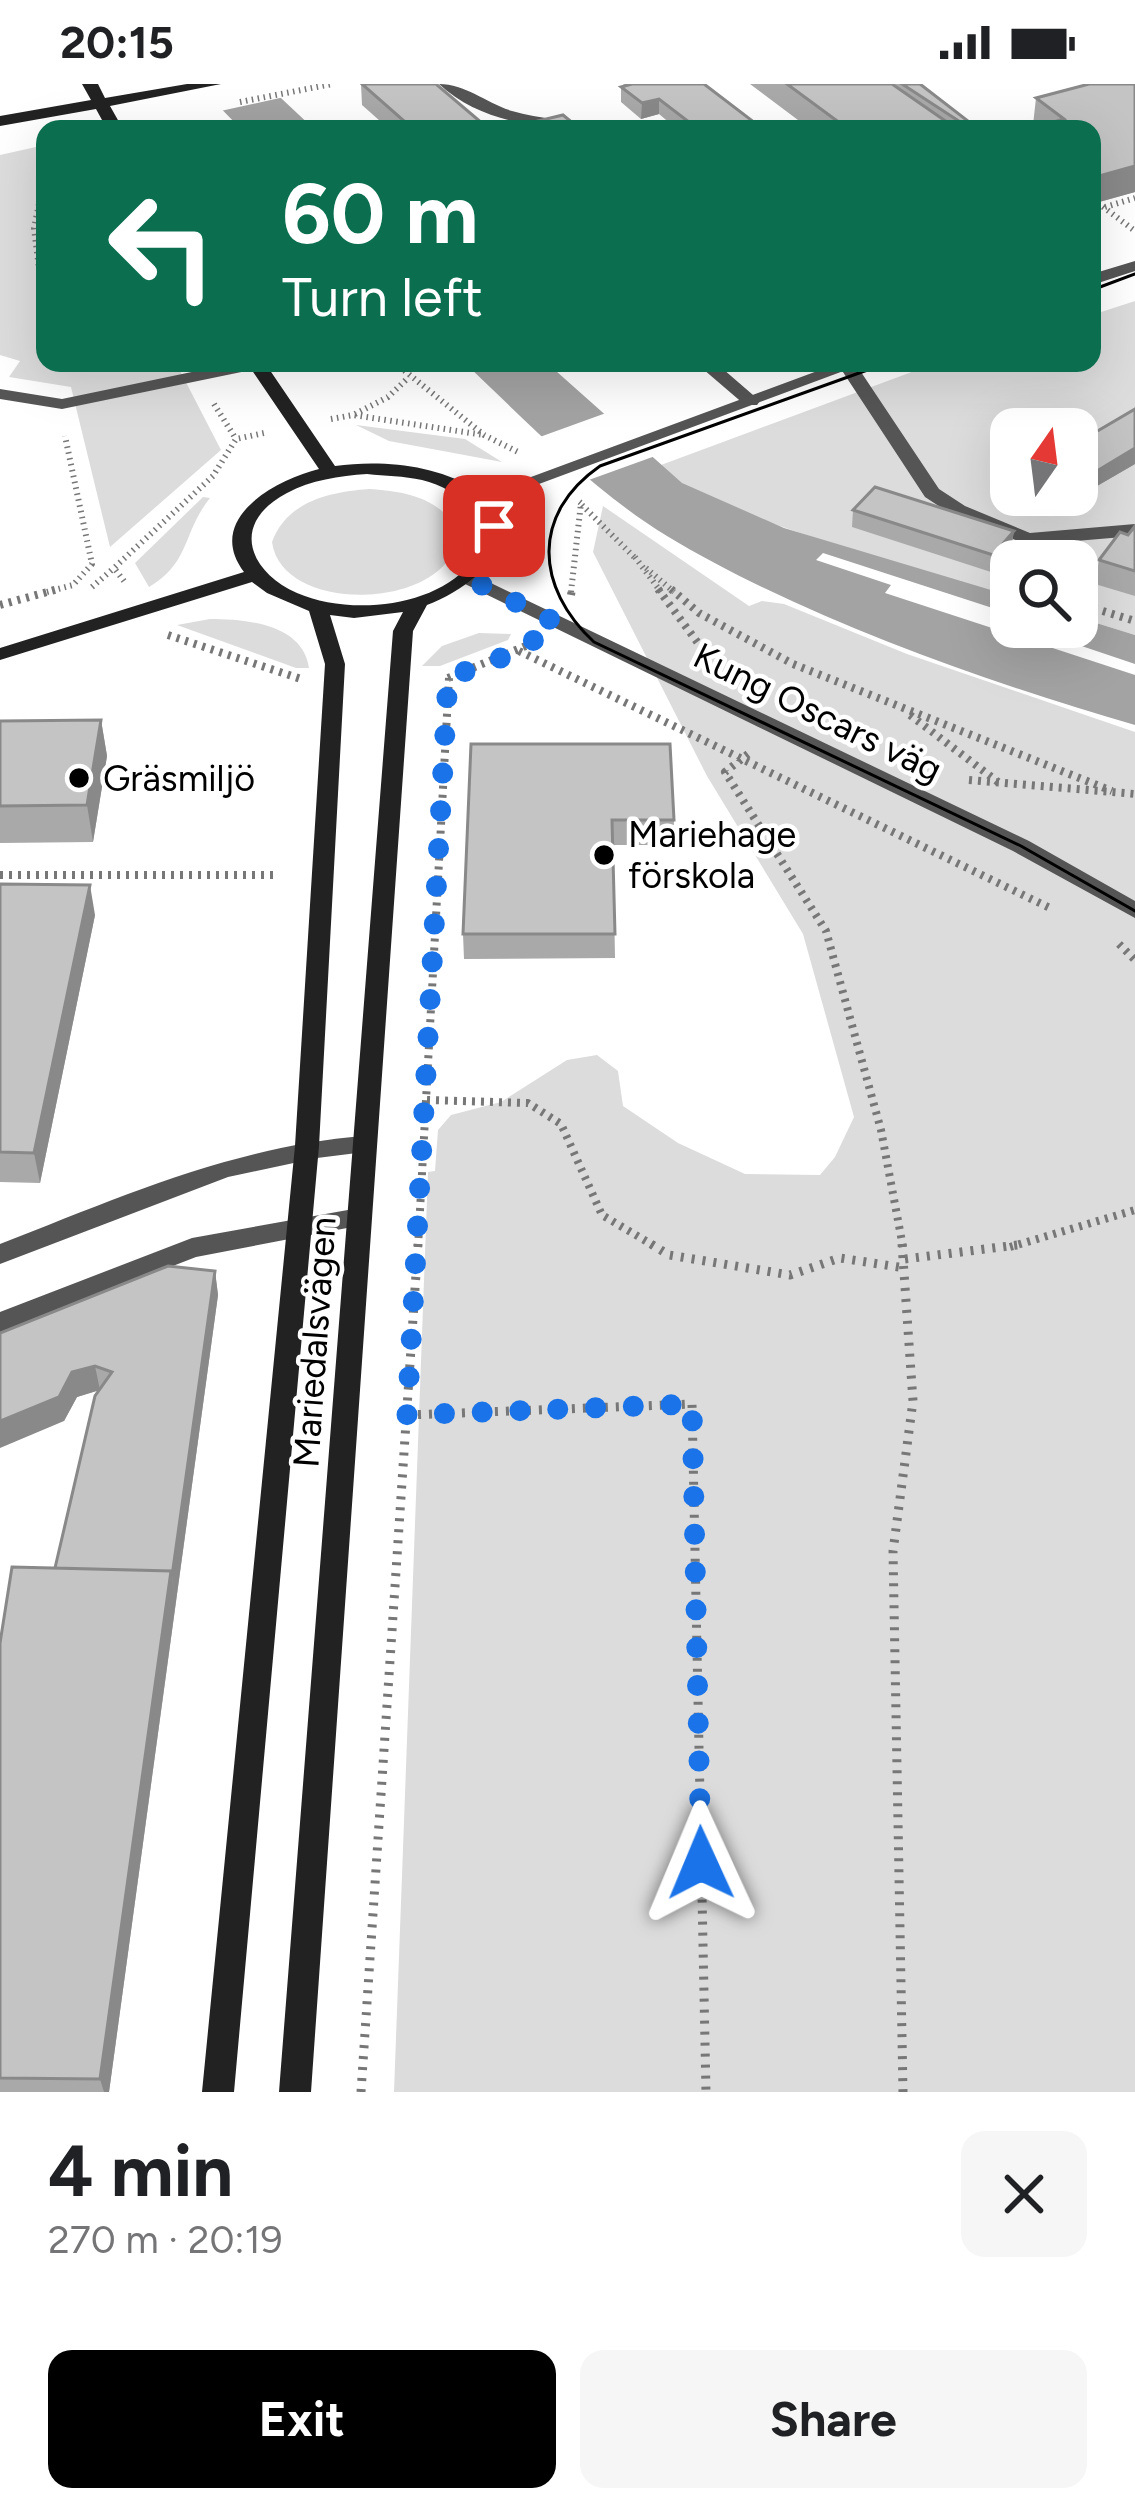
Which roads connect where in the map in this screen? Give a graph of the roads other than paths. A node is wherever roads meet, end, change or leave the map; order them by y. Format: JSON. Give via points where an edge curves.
{"nodes":[{"id":1,"x":90,"y":84,"type":"edge"},
{"id":2,"x":213,"y":84,"type":"edge"},
{"id":3,"x":447,"y":84,"type":"edge"},
{"id":4,"x":100,"y":103,"type":"junction"},
{"id":5,"x":110,"y":120,"type":"edge"},
{"id":6,"x":530,"y":120,"type":"edge"},
{"id":7,"x":0,"y":121,"type":"edge"},
{"id":8,"x":1135,"y":266,"type":"edge"},
{"id":9,"x":1101,"y":277,"type":"edge"},
{"id":10,"x":217,"y":372,"type":"edge"},
{"id":11,"x":261,"y":372,"type":"edge"},
{"id":12,"x":716,"y":372,"type":"edge"},
{"id":13,"x":830,"y":372,"type":"edge"},
{"id":14,"x":857,"y":372,"type":"edge"},
{"id":15,"x":0,"y":394,"type":"edge"},
{"id":16,"x":751,"y":401,"type":"junction"},
{"id":17,"x":330,"y":472,"type":"junction"},
{"id":18,"x":478,"y":500,"type":"junction"},
{"id":19,"x":1135,"y":530,"type":"edge"},
{"id":20,"x":258,"y":574,"type":"junction"},
{"id":21,"x":468,"y":578,"type":"junction"},
{"id":22,"x":419,"y":602,"type":"junction"},
{"id":23,"x":318,"y":608,"type":"junction"},
{"id":24,"x":0,"y":654,"type":"edge"},
{"id":25,"x":1135,"y":911,"type":"edge"},
{"id":26,"x":364,"y":1145,"type":"junction"},
{"id":27,"x":307,"y":1146,"type":"junction"},
{"id":28,"x":359,"y":1216,"type":"junction"},
{"id":29,"x":298,"y":1226,"type":"junction"},
{"id":30,"x":0,"y":1254,"type":"edge"},
{"id":31,"x":0,"y":1323,"type":"edge"},
{"id":32,"x":218,"y":2092,"type":"edge"},
{"id":33,"x":295,"y":2092,"type":"edge"}],
"edges":[{"from":1,"to":4,"type":"main road"},
{"from":2,"to":4,"type":"main road"},
{"from":3,"to":6,"type":"street","via":[[476,106]]},
{"from":4,"to":5,"type":"main road"},
{"from":4,"to":7,"type":"main road"},
{"from":8,"to":9,"type":"street"},
{"from":10,"to":15,"type":"street","via":[[62,404]]},
{"from":11,"to":17,"type":"main road"},
{"from":12,"to":16,"type":"street"},
{"from":13,"to":16,"type":"street"},
{"from":14,"to":19,"type":"street","via":[[932,493],[958,510],[1028,539]]},
{"from":16,"to":18,"type":"street"},
{"from":17,"to":18,"type":"main road","via":[[430,475]]},
{"from":17,"to":20,"type":"main road","via":[[279,491],[248,517],[242,554]]},
{"from":18,"to":21,"type":"main road","via":[[490,512],[492,545]]},
{"from":20,"to":23,"type":"main road"},
{"from":20,"to":24,"type":"main road"},
{"from":21,"to":22,"type":"main road"},
{"from":21,"to":25,"type":"street","name":"Kung Oscars väg","via":[[1021,846]]},
{"from":22,"to":23,"type":"main road","via":[[354,612]]},
{"from":22,"to":26,"type":"main road","name":"Mariedalsvägen","via":[[404,631]]},
{"from":23,"to":27,"type":"main road","name":"Mariedalsvägen","via":[[335,664]]},
{"from":26,"to":27,"type":"street"},
{"from":26,"to":28,"type":"main road","name":"Mariedalsvägen"},
{"from":27,"to":29,"type":"main road","name":"Mariedalsvägen"},
{"from":27,"to":30,"type":"street","via":[[223,1168]]},
{"from":28,"to":29,"type":"street"},
{"from":28,"to":33,"type":"main road","name":"Mariedalsvägen"},
{"from":29,"to":31,"type":"street","via":[[192,1248]]},
{"from":29,"to":32,"type":"main road","name":"Mariedalsvägen"}]}
